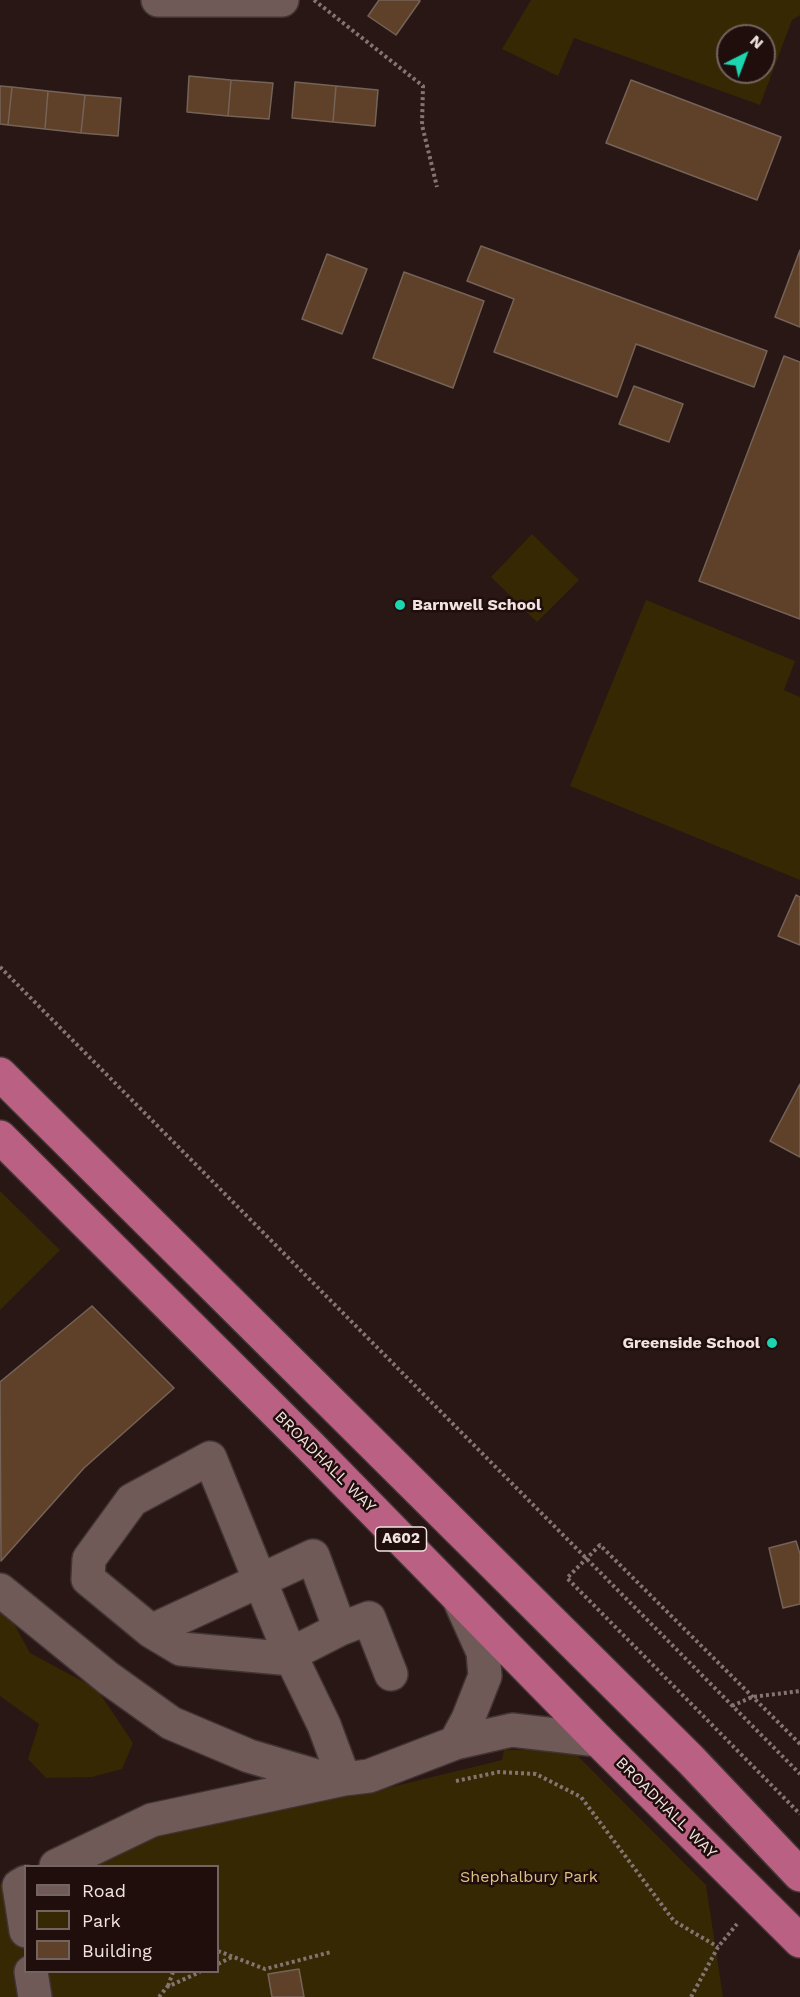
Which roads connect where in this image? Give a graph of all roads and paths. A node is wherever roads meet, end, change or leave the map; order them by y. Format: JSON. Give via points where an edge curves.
{"nodes":[{"id":1,"x":158,"y":0,"type":"edge"},
{"id":2,"x":282,"y":0,"type":"edge"},
{"id":3,"x":314,"y":0,"type":"edge"},
{"id":4,"x":437,"y":186,"type":"dead end"},
{"id":5,"x":0,"y":967,"type":"edge"},
{"id":6,"x":0,"y":1074,"type":"edge"},
{"id":7,"x":0,"y":1137,"type":"edge"},
{"id":8,"x":586,"y":1559,"type":"junction"},
{"id":9,"x":261,"y":1579,"type":"junction"},
{"id":10,"x":0,"y":1590,"type":"edge"},
{"id":11,"x":459,"y":1599,"type":"junction"},
{"id":12,"x":340,"y":1629,"type":"junction"},
{"id":13,"x":151,"y":1631,"type":"junction"},
{"id":14,"x":291,"y":1657,"type":"junction"},
{"id":15,"x":392,"y":1674,"type":"dead end"},
{"id":16,"x":800,"y":1691,"type":"edge"},
{"id":17,"x":752,"y":1697,"type":"junction"},
{"id":18,"x":732,"y":1706,"type":"junction"},
{"id":19,"x":598,"y":1740,"type":"junction"},
{"id":20,"x":455,"y":1743,"type":"junction"},
{"id":21,"x":800,"y":1744,"type":"edge"},
{"id":22,"x":800,"y":1774,"type":"edge"},
{"id":23,"x":339,"y":1780,"type":"junction"},
{"id":24,"x":454,"y":1781,"type":"dead end"},
{"id":25,"x":800,"y":1814,"type":"edge"},
{"id":26,"x":58,"y":1865,"type":"edge"},
{"id":27,"x":800,"y":1875,"type":"edge"},
{"id":28,"x":15,"y":1884,"type":"edge"},
{"id":29,"x":739,"y":1921,"type":"dead end"},
{"id":30,"x":24,"y":1922,"type":"edge"},
{"id":31,"x":800,"y":1941,"type":"edge"},
{"id":32,"x":718,"y":1947,"type":"junction"},
{"id":33,"x":219,"y":1951,"type":"edge"},
{"id":34,"x":331,"y":1953,"type":"dead end"},
{"id":35,"x":232,"y":1957,"type":"junction"},
{"id":36,"x":219,"y":1964,"type":"edge"},
{"id":37,"x":31,"y":1973,"type":"edge"},
{"id":38,"x":172,"y":1973,"type":"edge"},
{"id":39,"x":196,"y":1973,"type":"edge"},
{"id":40,"x":167,"y":1987,"type":"junction"},
{"id":41,"x":35,"y":1997,"type":"edge"},
{"id":42,"x":159,"y":1997,"type":"edge"},
{"id":43,"x":691,"y":1997,"type":"edge"}],
"edges":[{"from":1,"to":2,"type":"street"},
{"from":3,"to":4,"type":"path","via":[[423,86],[423,125]]},
{"from":5,"to":8,"type":"path"},
{"from":6,"to":27,"type":"highway","number":"A602","via":[[691,1760]]},
{"from":7,"to":11,"type":"highway","name":"BROADHALL WAY","number":"A602"},
{"from":8,"to":17,"type":"path","via":[[600,1545]]},
{"from":8,"to":18,"type":"path"},
{"from":8,"to":25,"type":"path","via":[[567,1578]]},
{"from":9,"to":12,"type":"street","via":[[313,1556]]},
{"from":9,"to":13,"type":"street"},
{"from":9,"to":13,"type":"street","via":[[210,1458],[132,1500],[89,1559],[88,1579]]},
{"from":9,"to":14,"type":"street"},
{"from":10,"to":23,"type":"street","via":[[171,1723],[249,1756]]},
{"from":11,"to":19,"type":"highway","name":"BROADHALL WAY","number":"A602"},
{"from":11,"to":20,"type":"street","via":[[483,1652],[485,1676]]},
{"from":12,"to":14,"type":"street"},
{"from":12,"to":15,"type":"street","via":[[369,1618]]},
{"from":13,"to":14,"type":"street","via":[[181,1649]]},
{"from":14,"to":23,"type":"street","via":[[324,1725]]},
{"from":16,"to":17,"type":"path"},
{"from":17,"to":18,"type":"path"},
{"from":17,"to":21,"type":"path"},
{"from":18,"to":22,"type":"path"},
{"from":19,"to":20,"type":"street","via":[[512,1730]]},
{"from":19,"to":31,"type":"highway","name":"BROADHALL WAY","number":"A602"},
{"from":20,"to":23,"type":"street","via":[[369,1776]]},
{"from":23,"to":26,"type":"street","via":[[152,1820]]},
{"from":24,"to":32,"type":"path","via":[[499,1772],[536,1774],[582,1797],[674,1921]]},
{"from":28,"to":30,"type":"street"},
{"from":29,"to":32,"type":"path"},
{"from":32,"to":43,"type":"path"},
{"from":33,"to":35,"type":"path"},
{"from":34,"to":35,"type":"path","via":[[265,1969]]},
{"from":35,"to":36,"type":"path"},
{"from":37,"to":41,"type":"street"},
{"from":38,"to":40,"type":"path"},
{"from":39,"to":40,"type":"path"},
{"from":40,"to":42,"type":"path"}]}
